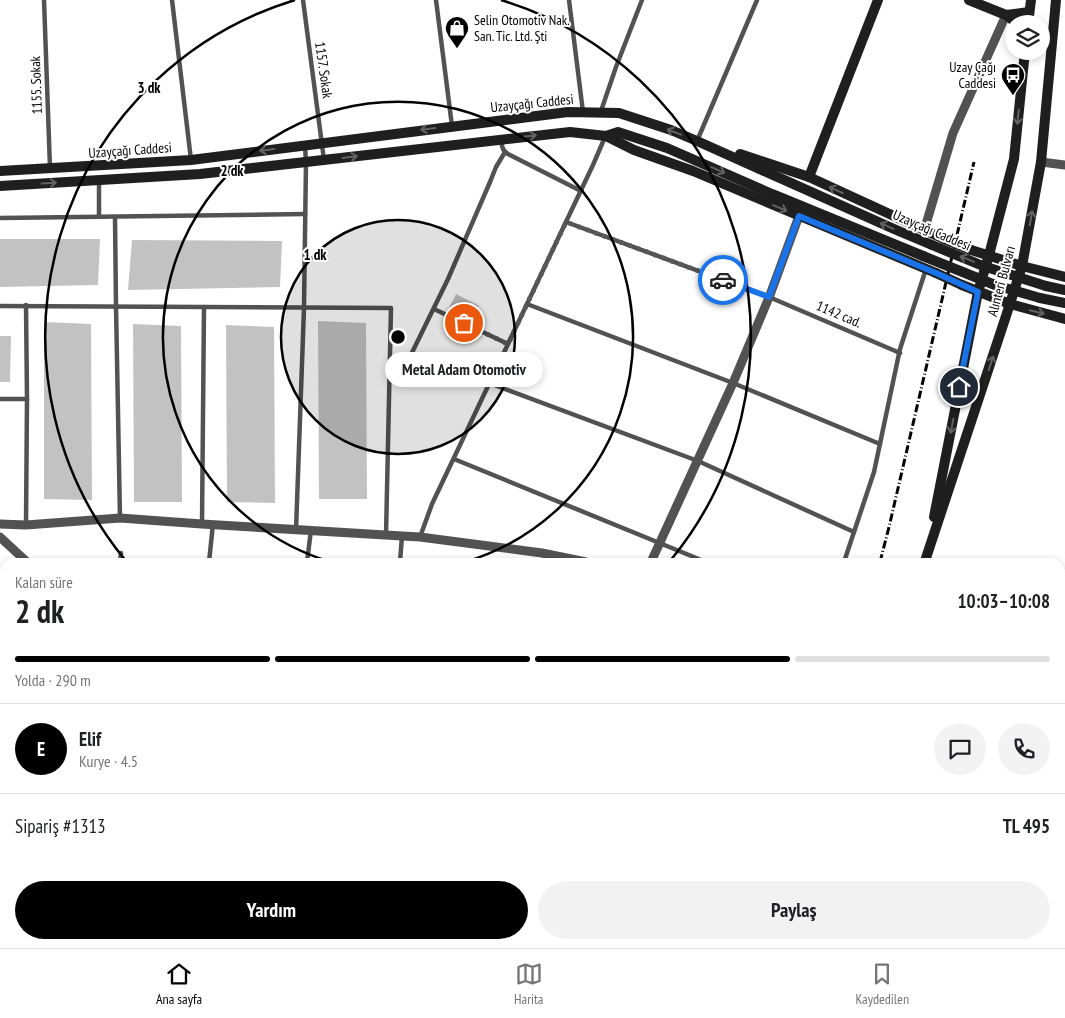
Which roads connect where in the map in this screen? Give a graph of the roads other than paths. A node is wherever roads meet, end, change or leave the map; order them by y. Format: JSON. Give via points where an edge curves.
{"nodes":[{"id":1,"x":44,"y":0,"type":"edge"},
{"id":2,"x":172,"y":0,"type":"edge"},
{"id":3,"x":303,"y":0,"type":"edge"},
{"id":4,"x":436,"y":0,"type":"edge"},
{"id":5,"x":569,"y":0,"type":"edge"},
{"id":6,"x":642,"y":0,"type":"edge"},
{"id":7,"x":757,"y":0,"type":"edge"},
{"id":8,"x":878,"y":0,"type":"edge"},
{"id":9,"x":970,"y":0,"type":"edge"},
{"id":10,"x":1031,"y":0,"type":"edge"},
{"id":11,"x":1056,"y":0,"type":"edge"},
{"id":12,"x":1029,"y":12,"type":"junction"},
{"id":13,"x":1006,"y":15,"type":"joint"},
{"id":14,"x":1029,"y":15,"type":"edge"},
{"id":15,"x":1005,"y":17,"type":"edge"},
{"id":16,"x":1024,"y":60,"type":"edge"},
{"id":17,"x":583,"y":112,"type":"junction"},
{"id":18,"x":600,"y":112,"type":"junction"},
{"id":19,"x":452,"y":126,"type":"junction"},
{"id":20,"x":606,"y":136,"type":"junction"},
{"id":21,"x":502,"y":139,"type":"junction"},
{"id":22,"x":697,"y":141,"type":"junction"},
{"id":23,"x":322,"y":143,"type":"junction"},
{"id":24,"x":304,"y":145,"type":"junction"},
{"id":25,"x":505,"y":152,"type":"junction"},
{"id":26,"x":191,"y":160,"type":"junction"},
{"id":27,"x":324,"y":160,"type":"junction"},
{"id":28,"x":306,"y":162,"type":"junction"},
{"id":29,"x":1041,"y":162,"type":"junction"},
{"id":30,"x":1065,"y":164,"type":"edge"},
{"id":31,"x":50,"y":168,"type":"junction"},
{"id":32,"x":0,"y":171,"type":"edge"},
{"id":33,"x":809,"y":177,"type":"junction"},
{"id":34,"x":99,"y":180,"type":"junction"},
{"id":35,"x":0,"y":186,"type":"edge"},
{"id":36,"x":581,"y":191,"type":"junction"},
{"id":37,"x":305,"y":214,"type":"junction"},
{"id":38,"x":799,"y":216,"type":"junction"},
{"id":39,"x":99,"y":217,"type":"junction"},
{"id":40,"x":116,"y":217,"type":"junction"},
{"id":41,"x":0,"y":218,"type":"edge"},
{"id":42,"x":566,"y":222,"type":"junction"},
{"id":43,"x":924,"y":231,"type":"junction"},
{"id":44,"x":989,"y":255,"type":"junction"},
{"id":45,"x":1022,"y":266,"type":"junction"},
{"id":46,"x":926,"y":269,"type":"junction"},
{"id":47,"x":1065,"y":277,"type":"edge"},
{"id":48,"x":1065,"y":290,"type":"edge"},
{"id":49,"x":978,"y":292,"type":"junction"},
{"id":50,"x":769,"y":297,"type":"junction"},
{"id":51,"x":1065,"y":303,"type":"edge"},
{"id":52,"x":527,"y":304,"type":"junction"},
{"id":53,"x":1010,"y":304,"type":"junction"},
{"id":54,"x":26,"y":305,"type":"junction"},
{"id":55,"x":0,"y":306,"type":"edge"},
{"id":56,"x":116,"y":306,"type":"junction"},
{"id":57,"x":204,"y":307,"type":"junction"},
{"id":58,"x":304,"y":308,"type":"junction"},
{"id":59,"x":434,"y":309,"type":"junction"},
{"id":60,"x":1065,"y":319,"type":"edge"},
{"id":61,"x":508,"y":344,"type":"junction"},
{"id":62,"x":900,"y":352,"type":"junction"},
{"id":63,"x":390,"y":379,"type":"junction"},
{"id":64,"x":489,"y":383,"type":"junction"},
{"id":65,"x":733,"y":383,"type":"junction"},
{"id":66,"x":0,"y":399,"type":"edge"},
{"id":67,"x":27,"y":400,"type":"junction"},
{"id":68,"x":880,"y":444,"type":"junction"},
{"id":69,"x":454,"y":459,"type":"junction"},
{"id":70,"x":698,"y":461,"type":"junction"},
{"id":71,"x":120,"y":518,"type":"junction"},
{"id":72,"x":0,"y":524,"type":"edge"},
{"id":73,"x":202,"y":524,"type":"junction"},
{"id":74,"x":213,"y":524,"type":"junction"},
{"id":75,"x":26,"y":525,"type":"junction"},
{"id":76,"x":296,"y":530,"type":"junction"},
{"id":77,"x":311,"y":530,"type":"junction"},
{"id":78,"x":854,"y":532,"type":"junction"},
{"id":79,"x":386,"y":535,"type":"junction"},
{"id":80,"x":0,"y":536,"type":"edge"},
{"id":81,"x":402,"y":536,"type":"junction"},
{"id":82,"x":420,"y":537,"type":"junction"},
{"id":83,"x":660,"y":544,"type":"junction"},
{"id":84,"x":121,"y":554,"type":"dead end"},
{"id":85,"x":23,"y":558,"type":"edge"},
{"id":86,"x":120,"y":558,"type":"edge"},
{"id":87,"x":209,"y":558,"type":"edge"},
{"id":88,"x":308,"y":558,"type":"edge"},
{"id":89,"x":400,"y":558,"type":"edge"},
{"id":90,"x":566,"y":558,"type":"edge"},
{"id":91,"x":653,"y":558,"type":"edge"},
{"id":92,"x":696,"y":558,"type":"edge"},
{"id":93,"x":845,"y":558,"type":"edge"},
{"id":94,"x":926,"y":558,"type":"edge"},
{"id":95,"x":927,"y":558,"type":"edge"}],
"edges":[{"from":1,"to":31,"type":"lane","name":"1155. Sokak"},
{"from":2,"to":26,"type":"lane"},
{"from":3,"to":23,"type":"lane","name":"1157. Sokak"},
{"from":4,"to":19,"type":"lane"},
{"from":5,"to":17,"type":"lane"},
{"from":6,"to":18,"type":"lane"},
{"from":7,"to":22,"type":"lane"},
{"from":8,"to":33,"type":"main road"},
{"from":9,"to":13,"type":"main road"},
{"from":10,"to":12,"type":"main road"},
{"from":11,"to":29,"type":"main road","name":"Alınteri Bulvarı"},
{"from":12,"to":13,"type":"main road"},
{"from":12,"to":14,"type":"main road"},
{"from":15,"to":43,"type":"street","via":[[953,133]]},
{"from":16,"to":44,"type":"main road","name":"Alınteri Bulvarı","one_way":true,"via":[[1014,159]]},
{"from":17,"to":18,"type":"main road","name":"Uzayçağı Caddesi"},
{"from":17,"to":19,"type":"main road","name":"Uzayçağı Caddesi"},
{"from":22,"to":18,"type":"main road","name":"Uzayçağı Caddesi","one_way":true,"via":[[619,113]]},
{"from":19,"to":23,"type":"main road","name":"Uzayçağı Caddesi","one_way":true},
{"from":21,"to":20,"type":"main road","name":"Uzayçağı Caddesi","one_way":true,"via":[[570,132]]},
{"from":20,"to":36,"type":"lane"},
{"from":20,"to":38,"type":"main road","one_way":true},
{"from":20,"to":51,"type":"main road","name":"Uzayçağı Caddesi","one_way":true,"bridge":true,"via":[[618,132],[668,148],[995,285]]},
{"from":21,"to":25,"type":"lane"},
{"from":27,"to":21,"type":"main road","name":"Uzayçağı Caddesi","one_way":true},
{"from":22,"to":33,"type":"main road"},
{"from":48,"to":22,"type":"main road","name":"Uzayçağı Caddesi","one_way":true,"bridge":true,"via":[[983,266]]},
{"from":23,"to":24,"type":"main road","name":"Uzayçağı Caddesi"},
{"from":23,"to":27,"type":"lane","name":"1157. Sokak"},
{"from":24,"to":26,"type":"main road","name":"Uzayçağı Caddesi","one_way":true},
{"from":24,"to":28,"type":"lane"},
{"from":25,"to":36,"type":"lane"},
{"from":25,"to":59,"type":"lane"},
{"from":26,"to":31,"type":"main road","name":"Uzayçağı Caddesi"},
{"from":27,"to":28,"type":"main road","name":"Uzayçağı Caddesi"},
{"from":28,"to":34,"type":"main road","name":"Uzayçağı Caddesi","via":[[200,174]]},
{"from":28,"to":37,"type":"lane"},
{"from":29,"to":30,"type":"street"},
{"from":45,"to":29,"type":"main road","name":"Alınteri Bulvarı","one_way":true},
{"from":31,"to":32,"type":"main road","name":"Uzayçağı Caddesi"},
{"from":43,"to":33,"type":"main road","one_way":true},
{"from":35,"to":34,"type":"main road","name":"Uzayçağı Caddesi","one_way":true},
{"from":34,"to":39,"type":"lane"},
{"from":36,"to":42,"type":"lane"},
{"from":37,"to":40,"type":"lane"},
{"from":37,"to":58,"type":"lane"},
{"from":38,"to":46,"type":"main road"},
{"from":38,"to":50,"type":"street"},
{"from":39,"to":40,"type":"lane"},
{"from":39,"to":41,"type":"lane"},
{"from":40,"to":56,"type":"lane"},
{"from":42,"to":50,"type":"lane","name":"1142 cad."},
{"from":42,"to":52,"type":"lane"},
{"from":43,"to":44,"type":"main road","bridge":true},
{"from":44,"to":45,"type":"main road"},
{"from":44,"to":49,"type":"main road","name":"Alınteri Bulvarı"},
{"from":45,"to":47,"type":"main road"},
{"from":45,"to":53,"type":"main road","name":"Alınteri Bulvarı"},
{"from":46,"to":49,"type":"main road","bridge":true},
{"from":46,"to":62,"type":"lane"},
{"from":49,"to":53,"type":"main road"},
{"from":49,"to":94,"type":"main road","name":"Alınteri Bulvarı","one_way":true},
{"from":50,"to":62,"type":"lane","name":"1142 cad."},
{"from":50,"to":65,"type":"street"},
{"from":52,"to":61,"type":"lane"},
{"from":52,"to":65,"type":"lane"},
{"from":53,"to":60,"type":"main road","one_way":true},
{"from":95,"to":53,"type":"main road","name":"Alınteri Bulvarı","one_way":true},
{"from":54,"to":55,"type":"lane"},
{"from":54,"to":56,"type":"lane"},
{"from":54,"to":67,"type":"lane"},
{"from":56,"to":57,"type":"lane"},
{"from":56,"to":71,"type":"lane"},
{"from":57,"to":58,"type":"lane"},
{"from":57,"to":73,"type":"lane"},
{"from":58,"to":63,"type":"lane","via":[[391,308]]},
{"from":58,"to":76,"type":"lane"},
{"from":59,"to":61,"type":"lane"},
{"from":59,"to":63,"type":"lane","via":[[403,371]]},
{"from":61,"to":64,"type":"lane"},
{"from":62,"to":68,"type":"lane"},
{"from":63,"to":79,"type":"lane"},
{"from":64,"to":69,"type":"lane"},
{"from":64,"to":70,"type":"lane"},
{"from":65,"to":68,"type":"lane"},
{"from":65,"to":70,"type":"street"},
{"from":66,"to":67,"type":"lane"},
{"from":67,"to":75,"type":"lane"},
{"from":68,"to":78,"type":"lane"},
{"from":69,"to":82,"type":"lane"},
{"from":69,"to":83,"type":"lane"},
{"from":70,"to":78,"type":"lane"},
{"from":70,"to":83,"type":"street"},
{"from":71,"to":73,"type":"street"},
{"from":71,"to":75,"type":"street"},
{"from":72,"to":75,"type":"street"},
{"from":73,"to":74,"type":"street"},
{"from":74,"to":76,"type":"street"},
{"from":74,"to":87,"type":"lane"},
{"from":76,"to":77,"type":"street"},
{"from":77,"to":79,"type":"street"},
{"from":77,"to":88,"type":"lane"},
{"from":78,"to":93,"type":"lane"},
{"from":79,"to":81,"type":"street"},
{"from":80,"to":85,"type":"street"},
{"from":81,"to":82,"type":"street"},
{"from":81,"to":89,"type":"lane"},
{"from":82,"to":90,"type":"street"},
{"from":83,"to":91,"type":"street"},
{"from":83,"to":92,"type":"lane"},
{"from":84,"to":86,"type":"lane"}]}
